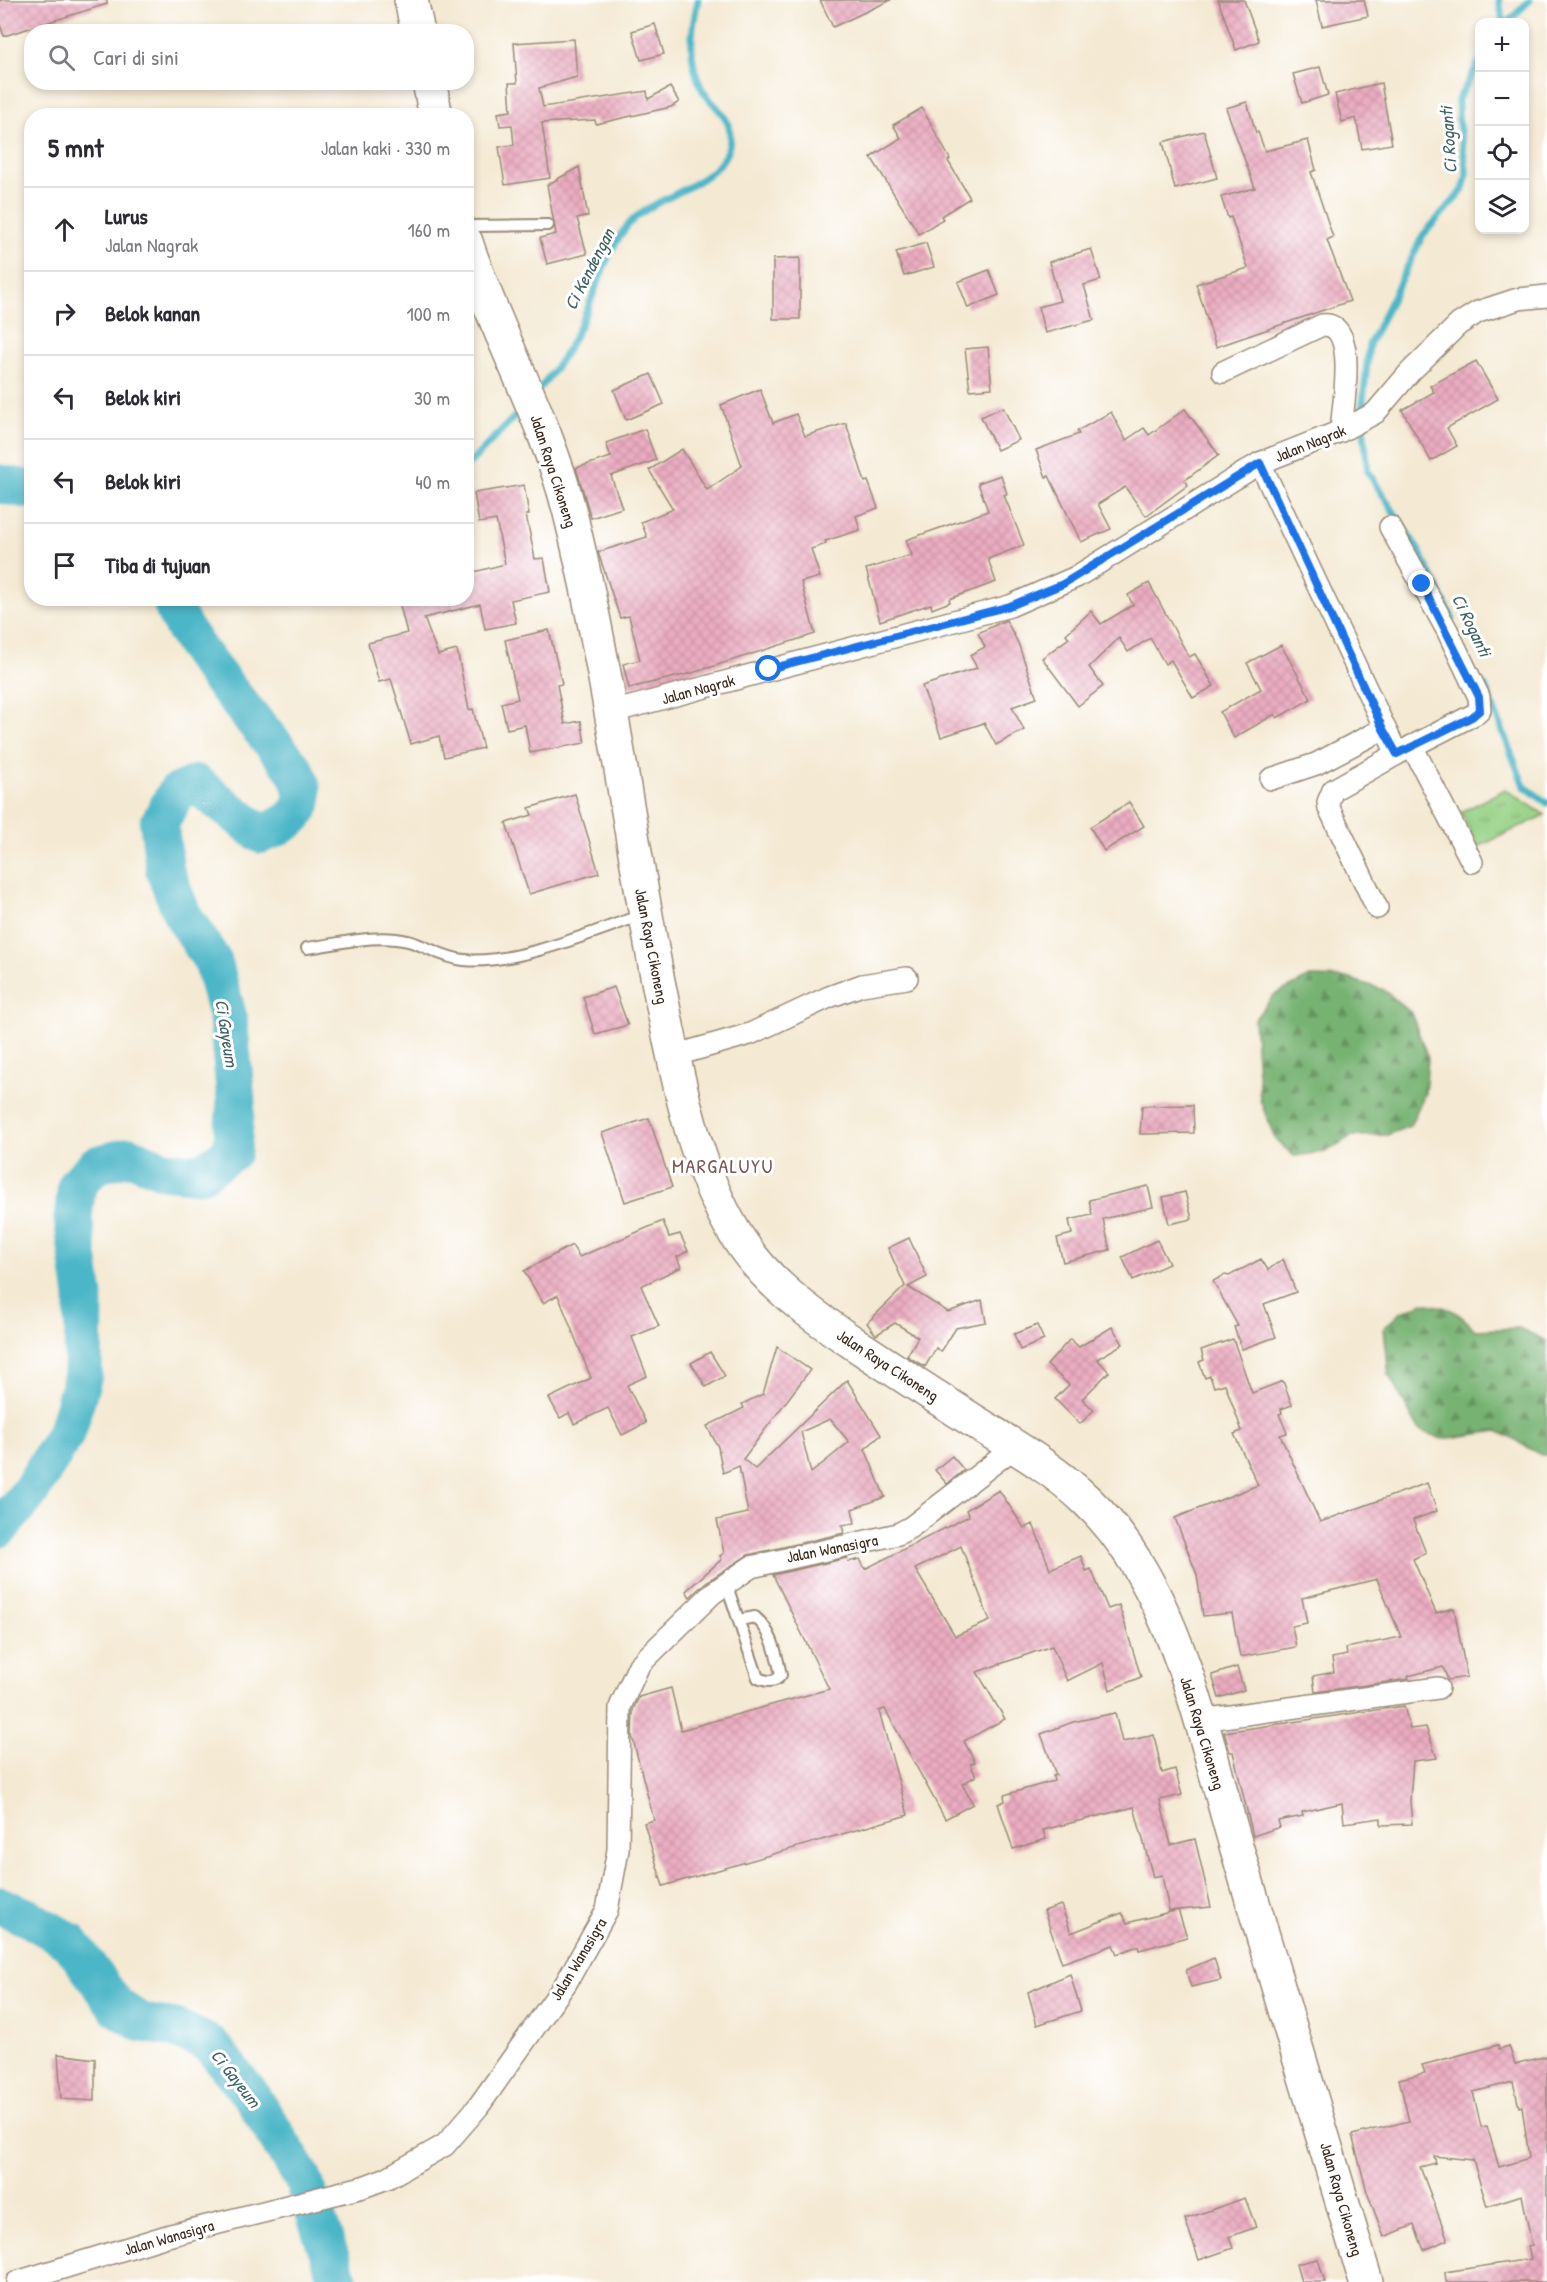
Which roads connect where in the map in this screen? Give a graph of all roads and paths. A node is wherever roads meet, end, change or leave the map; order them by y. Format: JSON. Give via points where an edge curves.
{"nodes":[{"id":1,"x":411,"y":0,"type":"edge"},
{"id":2,"x":416,"y":24,"type":"edge"},
{"id":3,"x":431,"y":90,"type":"edge"},
{"id":4,"x":434,"y":108,"type":"edge"},
{"id":5,"x":548,"y":225,"type":"dead end"},
{"id":6,"x":474,"y":226,"type":"edge"},
{"id":7,"x":474,"y":266,"type":"edge"},
{"id":8,"x":1547,"y":296,"type":"edge"},
{"id":9,"x":1224,"y":372,"type":"dead end"},
{"id":10,"x":1341,"y":431,"type":"junction"},
{"id":11,"x":1260,"y":463,"type":"junction"},
{"id":12,"x":1390,"y":527,"type":"dead end"},
{"id":13,"x":612,"y":712,"type":"junction"},
{"id":14,"x":1383,"y":729,"type":"junction"},
{"id":15,"x":1404,"y":750,"type":"junction"},
{"id":16,"x":1316,"y":764,"type":"junction"},
{"id":17,"x":1271,"y":779,"type":"dead end"},
{"id":18,"x":1333,"y":790,"type":"junction"},
{"id":19,"x":1472,"y":862,"type":"dead end"},
{"id":20,"x":1377,"y":908,"type":"dead end"},
{"id":21,"x":645,"y":914,"type":"junction"},
{"id":22,"x":307,"y":948,"type":"dead end"},
{"id":23,"x":907,"y":978,"type":"dead end"},
{"id":24,"x":673,"y":1056,"type":"junction"},
{"id":25,"x":1015,"y":1447,"type":"junction"},
{"id":26,"x":726,"y":1583,"type":"junction"},
{"id":27,"x":739,"y":1620,"type":"junction"},
{"id":28,"x":1438,"y":1688,"type":"dead end"},
{"id":29,"x":1201,"y":1720,"type":"junction"},
{"id":30,"x":17,"y":2282,"type":"edge"},
{"id":31,"x":1366,"y":2282,"type":"edge"}],
"edges":[{"from":1,"to":2,"type":"highway"},
{"from":3,"to":4,"type":"highway"},
{"from":5,"to":6,"type":"lane"},
{"from":7,"to":13,"type":"highway","name":"Jalan Raya Cikoneng","via":[[541,424],[569,510]]},
{"from":8,"to":10,"type":"street","name":"Jalan Nagrak","via":[[1499,304],[1459,324],[1375,413]]},
{"from":9,"to":10,"type":"street","via":[[1322,324],[1334,326],[1345,345]]},
{"from":10,"to":11,"type":"street","name":"Jalan Nagrak"},
{"from":11,"to":13,"type":"street","name":"Jalan Nagrak","via":[[1076,577],[1010,606]]},
{"from":11,"to":14,"type":"street"},
{"from":12,"to":15,"type":"street","via":[[1447,630],[1480,704],[1477,713]]},
{"from":13,"to":21,"type":"highway","name":"Jalan Raya Cikoneng"},
{"from":14,"to":15,"type":"street"},
{"from":14,"to":16,"type":"street"},
{"from":15,"to":18,"type":"street"},
{"from":15,"to":19,"type":"street"},
{"from":16,"to":17,"type":"street"},
{"from":16,"to":18,"type":"street"},
{"from":18,"to":20,"type":"street","via":[[1329,808]]},
{"from":21,"to":22,"type":"lane","via":[[500,959],[441,956],[408,941],[382,938]]},
{"from":21,"to":24,"type":"highway","name":"Jalan Raya Cikoneng"},
{"from":23,"to":24,"type":"street","via":[[862,985],[750,1034]]},
{"from":24,"to":25,"type":"highway","name":"Jalan Raya Cikoneng","via":[[711,1183],[736,1236],[772,1281],[813,1316]]},
{"from":25,"to":26,"type":"street","name":"Jalan Wanasigra","via":[[898,1534],[751,1567]]},
{"from":25,"to":29,"type":"highway","name":"Jalan Raya Cikoneng","via":[[1082,1496],[1127,1549],[1161,1611]]},
{"from":26,"to":27,"type":"lane"},
{"from":26,"to":30,"type":"street","name":"Jalan Wanasigra","via":[[639,1665],[625,1692],[618,1735],[619,1809],[614,1882],[607,1910],[566,1983],[478,2107],[445,2145],[363,2187],[167,2236]]},
{"from":27,"to":27,"type":"lane","via":[[755,1617],[766,1628],[781,1675],[778,1679],[769,1682],[758,1678]]},
{"from":28,"to":29,"type":"street"},
{"from":29,"to":31,"type":"highway","name":"Jalan Raya Cikoneng"}]}
